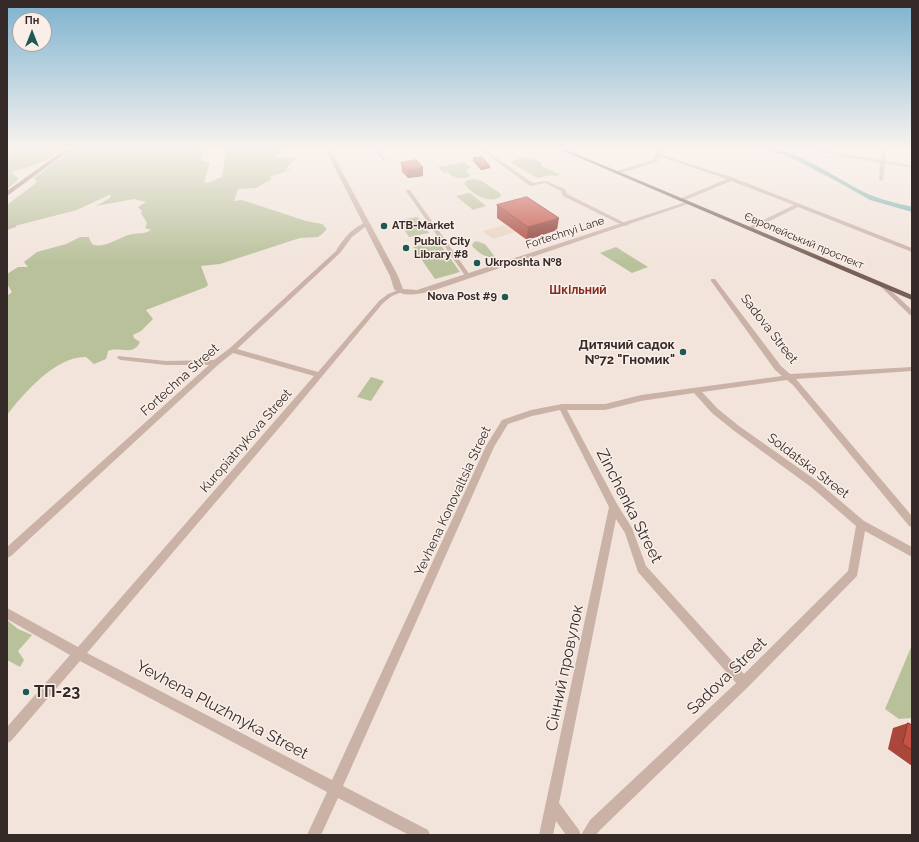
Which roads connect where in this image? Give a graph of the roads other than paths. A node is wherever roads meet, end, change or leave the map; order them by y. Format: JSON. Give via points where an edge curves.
{"nodes":[{"id":1,"x":17,"y":186,"type":"edge"},
{"id":2,"x":347,"y":186,"type":"edge"},
{"id":3,"x":555,"y":186,"type":"edge"},
{"id":4,"x":649,"y":186,"type":"edge"},
{"id":5,"x":714,"y":186,"type":"edge"},
{"id":6,"x":749,"y":186,"type":"edge"},
{"id":7,"x":408,"y":191,"type":"dead end"},
{"id":8,"x":7,"y":194,"type":"edge"},
{"id":9,"x":680,"y":200,"type":"junction"},
{"id":10,"x":688,"y":203,"type":"junction"},
{"id":11,"x":796,"y":206,"type":"junction"},
{"id":12,"x":366,"y":224,"type":"junction"},
{"id":13,"x":626,"y":225,"type":"junction"},
{"id":14,"x":14,"y":226,"type":"dead end"},
{"id":15,"x":7,"y":228,"type":"edge"},
{"id":16,"x":749,"y":229,"type":"junction"},
{"id":17,"x":912,"y":250,"type":"edge"},
{"id":18,"x":468,"y":276,"type":"junction"},
{"id":19,"x":713,"y":280,"type":"dead end"},
{"id":20,"x":881,"y":284,"type":"junction"},
{"id":21,"x":401,"y":291,"type":"junction"},
{"id":22,"x":912,"y":298,"type":"edge"},
{"id":23,"x":912,"y":314,"type":"edge"},
{"id":24,"x":232,"y":350,"type":"junction"},
{"id":25,"x":121,"y":358,"type":"dead end"},
{"id":26,"x":216,"y":362,"type":"junction"},
{"id":27,"x":912,"y":369,"type":"edge"},
{"id":28,"x":319,"y":375,"type":"junction"},
{"id":29,"x":790,"y":377,"type":"junction"},
{"id":30,"x":696,"y":390,"type":"junction"},
{"id":31,"x":562,"y":407,"type":"junction"},
{"id":32,"x":614,"y":507,"type":"junction"},
{"id":33,"x":912,"y":523,"type":"edge"},
{"id":34,"x":861,"y":524,"type":"junction"},
{"id":35,"x":912,"y":552,"type":"edge"},
{"id":36,"x":7,"y":553,"type":"edge"},
{"id":37,"x":7,"y":613,"type":"edge"},
{"id":38,"x":78,"y":654,"type":"junction"},
{"id":39,"x":744,"y":683,"type":"junction"},
{"id":40,"x":7,"y":737,"type":"edge"},
{"id":41,"x":335,"y":788,"type":"junction"},
{"id":42,"x":553,"y":806,"type":"junction"},
{"id":43,"x":314,"y":835,"type":"edge"},
{"id":44,"x":424,"y":835,"type":"edge"},
{"id":45,"x":546,"y":835,"type":"edge"},
{"id":46,"x":574,"y":835,"type":"edge"},
{"id":47,"x":588,"y":835,"type":"edge"}],
"edges":[{"from":1,"to":8,"type":"main road"},
{"from":2,"to":12,"type":"street"},
{"from":3,"to":13,"type":"street","via":[[563,190],[565,195]]},
{"from":4,"to":9,"type":"main road","name":"Європейський проспект"},
{"from":5,"to":9,"type":"street"},
{"from":6,"to":11,"type":"street"},
{"from":7,"to":18,"type":"street"},
{"from":9,"to":10,"type":"main road","name":"Європейський проспект"},
{"from":10,"to":13,"type":"street","name":"Fortechnyi Lane"},
{"from":10,"to":16,"type":"main road","name":"Європейський проспект"},
{"from":11,"to":16,"type":"street"},
{"from":11,"to":17,"type":"street"},
{"from":12,"to":21,"type":"street"},
{"from":12,"to":24,"type":"street","name":"Fortechna Street","via":[[345,240],[338,252]]},
{"from":13,"to":18,"type":"street","name":"Fortechnyi Lane"},
{"from":14,"to":15,"type":"street"},
{"from":16,"to":20,"type":"main road","name":"Європейський проспект"},
{"from":18,"to":21,"type":"street","name":"Fortechnyi Lane","via":[[417,292]]},
{"from":19,"to":29,"type":"street","name":"Sadova Street","via":[[778,368]]},
{"from":20,"to":22,"type":"main road","name":"Європейський проспект"},
{"from":20,"to":23,"type":"street"},
{"from":21,"to":28,"type":"street","name":"Kuropiatnykova Street","via":[[381,302]]},
{"from":24,"to":26,"type":"street","name":"Fortechna Street"},
{"from":24,"to":28,"type":"street"},
{"from":25,"to":26,"type":"street","via":[[166,362]]},
{"from":26,"to":36,"type":"street","name":"Fortechna Street"},
{"from":27,"to":29,"type":"street","name":"Yevhena Konovaltsia Street"},
{"from":28,"to":38,"type":"street","name":"Kuropiatnykova Street"},
{"from":29,"to":30,"type":"street","name":"Yevhena Konovaltsia Street"},
{"from":29,"to":33,"type":"street","name":"Sadova Street"},
{"from":30,"to":31,"type":"street","name":"Yevhena Konovaltsia Street","via":[[641,398],[605,407]]},
{"from":30,"to":34,"type":"street","name":"Soldatska Street","via":[[715,411],[814,484]]},
{"from":31,"to":32,"type":"street","name":"Zinchenka Street"},
{"from":31,"to":41,"type":"street","name":"Yevhena Konovaltsia Street","via":[[531,413],[505,422],[490,446]]},
{"from":32,"to":39,"type":"street","name":"Zinchenka Street","via":[[629,531],[642,569]]},
{"from":32,"to":42,"type":"street","name":"Сінний провулок"},
{"from":34,"to":35,"type":"street","name":"Soldatska Street"},
{"from":34,"to":39,"type":"street","name":"Sadova Street","via":[[853,573]]},
{"from":37,"to":38,"type":"street","name":"Yevhena Pluzhnyka Street"},
{"from":38,"to":40,"type":"street","name":"Kuropiatnykova Street"},
{"from":38,"to":41,"type":"street","name":"Yevhena Pluzhnyka Street"},
{"from":39,"to":47,"type":"street","name":"Sadova Street","via":[[595,825]]},
{"from":41,"to":43,"type":"street","name":"Yevhena Konovaltsia Street"},
{"from":41,"to":44,"type":"street","name":"Yevhena Pluzhnyka Street"},
{"from":42,"to":45,"type":"street","name":"Сінний провулок"},
{"from":42,"to":46,"type":"street"}]}
